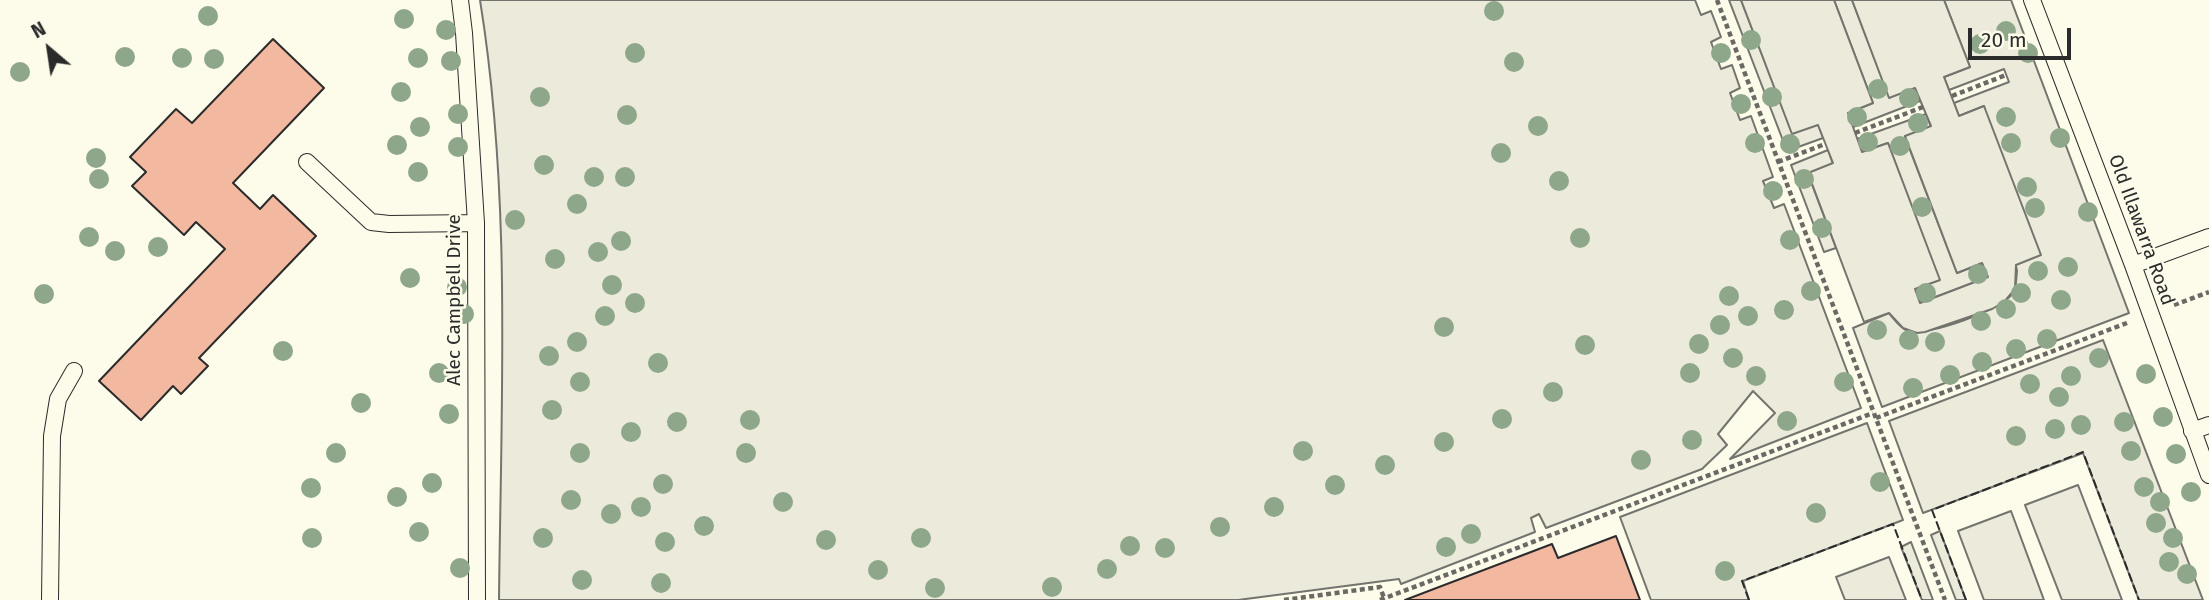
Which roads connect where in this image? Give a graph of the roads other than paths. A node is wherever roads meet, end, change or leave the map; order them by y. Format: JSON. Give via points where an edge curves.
{"nodes":[{"id":1,"x":460,"y":0,"type":"edge"},
{"id":2,"x":2032,"y":0,"type":"edge"},
{"id":3,"x":307,"y":162,"type":"dead end"},
{"id":4,"x":476,"y":223,"type":"junction"},
{"id":5,"x":2209,"y":237,"type":"edge"},
{"id":6,"x":2133,"y":265,"type":"junction"},
{"id":7,"x":74,"y":371,"type":"dead end"},
{"id":8,"x":2209,"y":425,"type":"edge"},
{"id":9,"x":2192,"y":431,"type":"junction"},
{"id":10,"x":2209,"y":475,"type":"edge"},
{"id":11,"x":50,"y":600,"type":"edge"},
{"id":12,"x":477,"y":600,"type":"edge"}],
"edges":[{"from":1,"to":4,"type":"lane","name":"Alec Campbell Drive"},
{"from":2,"to":6,"type":"lane","name":"Old Illawarra Road"},
{"from":3,"to":4,"type":"lane","via":[[371,222]]},
{"from":4,"to":12,"type":"lane","name":"Alec Campbell Drive"},
{"from":5,"to":6,"type":"lane"},
{"from":6,"to":9,"type":"lane","name":"Old Illawarra Road"},
{"from":7,"to":11,"type":"lane","via":[[58,398],[52,436]]},
{"from":8,"to":9,"type":"lane"},
{"from":9,"to":10,"type":"lane","name":"Old Illawarra Road"}]}
